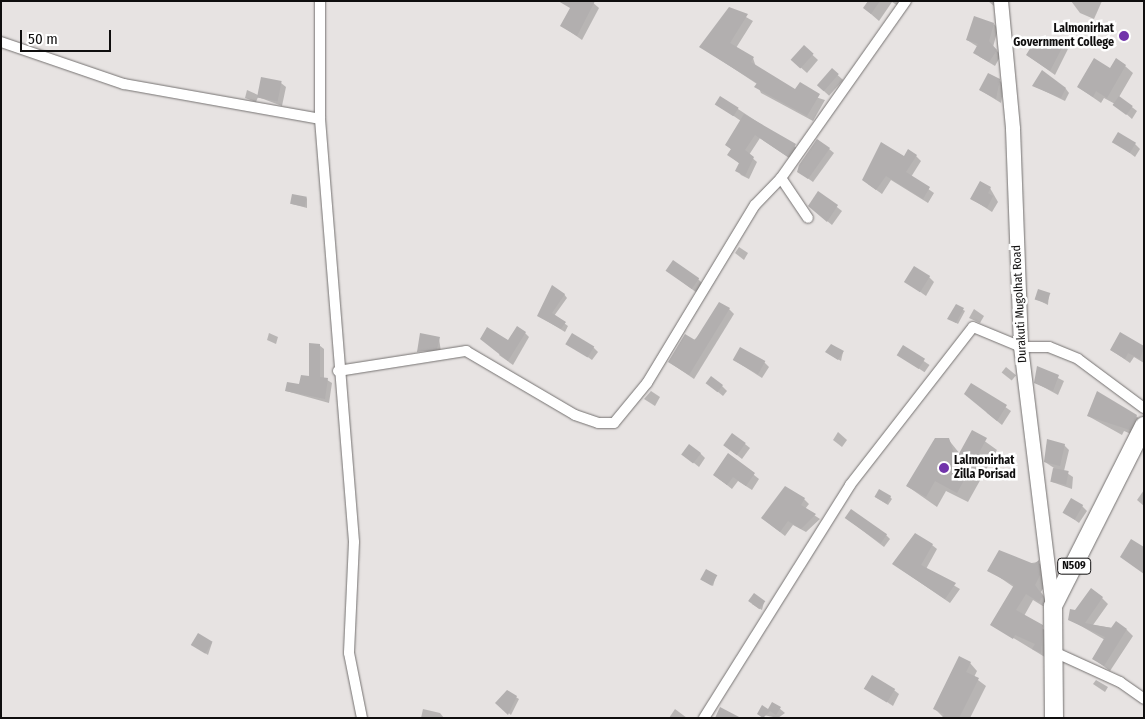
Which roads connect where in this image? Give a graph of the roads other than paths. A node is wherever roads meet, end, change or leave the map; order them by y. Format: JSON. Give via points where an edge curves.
{"nodes":[{"id":1,"x":320,"y":1,"type":"edge"},
{"id":2,"x":906,"y":1,"type":"edge"},
{"id":3,"x":1001,"y":1,"type":"edge"},
{"id":4,"x":1,"y":42,"type":"edge"},
{"id":5,"x":320,"y":120,"type":"junction"},
{"id":6,"x":781,"y":178,"type":"junction"},
{"id":7,"x":808,"y":218,"type":"dead end"},
{"id":8,"x":1021,"y":347,"type":"junction"},
{"id":9,"x":338,"y":371,"type":"junction"},
{"id":10,"x":1144,"y":408,"type":"edge"},
{"id":11,"x":1144,"y":426,"type":"edge"},
{"id":12,"x":1054,"y":606,"type":"junction"},
{"id":13,"x":1052,"y":652,"type":"junction"},
{"id":14,"x":1144,"y":699,"type":"edge"},
{"id":15,"x":362,"y":718,"type":"edge"},
{"id":16,"x":704,"y":718,"type":"edge"},
{"id":17,"x":1054,"y":718,"type":"edge"}],
"edges":[{"from":1,"to":5,"type":"street"},
{"from":2,"to":6,"type":"street"},
{"from":3,"to":8,"type":"main road","name":"Durakuti Mugolhat Road","via":[[1013,129]]},
{"from":4,"to":5,"type":"street","via":[[124,84]]},
{"from":5,"to":9,"type":"street"},
{"from":6,"to":7,"type":"street"},
{"from":6,"to":9,"type":"street","via":[[755,205],[647,383],[614,423],[598,423],[576,415],[466,351]]},
{"from":8,"to":10,"type":"street","via":[[1049,347],[1078,359]]},
{"from":8,"to":12,"type":"main road","name":"Durakuti Mugolhat Road"},
{"from":8,"to":16,"type":"street","via":[[973,327],[850,485]]},
{"from":9,"to":15,"type":"street","via":[[354,542],[349,653]]},
{"from":11,"to":12,"type":"highway","number":"N509"},
{"from":12,"to":13,"type":"highway","number":"N509"},
{"from":13,"to":14,"type":"street","via":[[1120,682]]},
{"from":13,"to":17,"type":"highway","number":"N509"}]}
